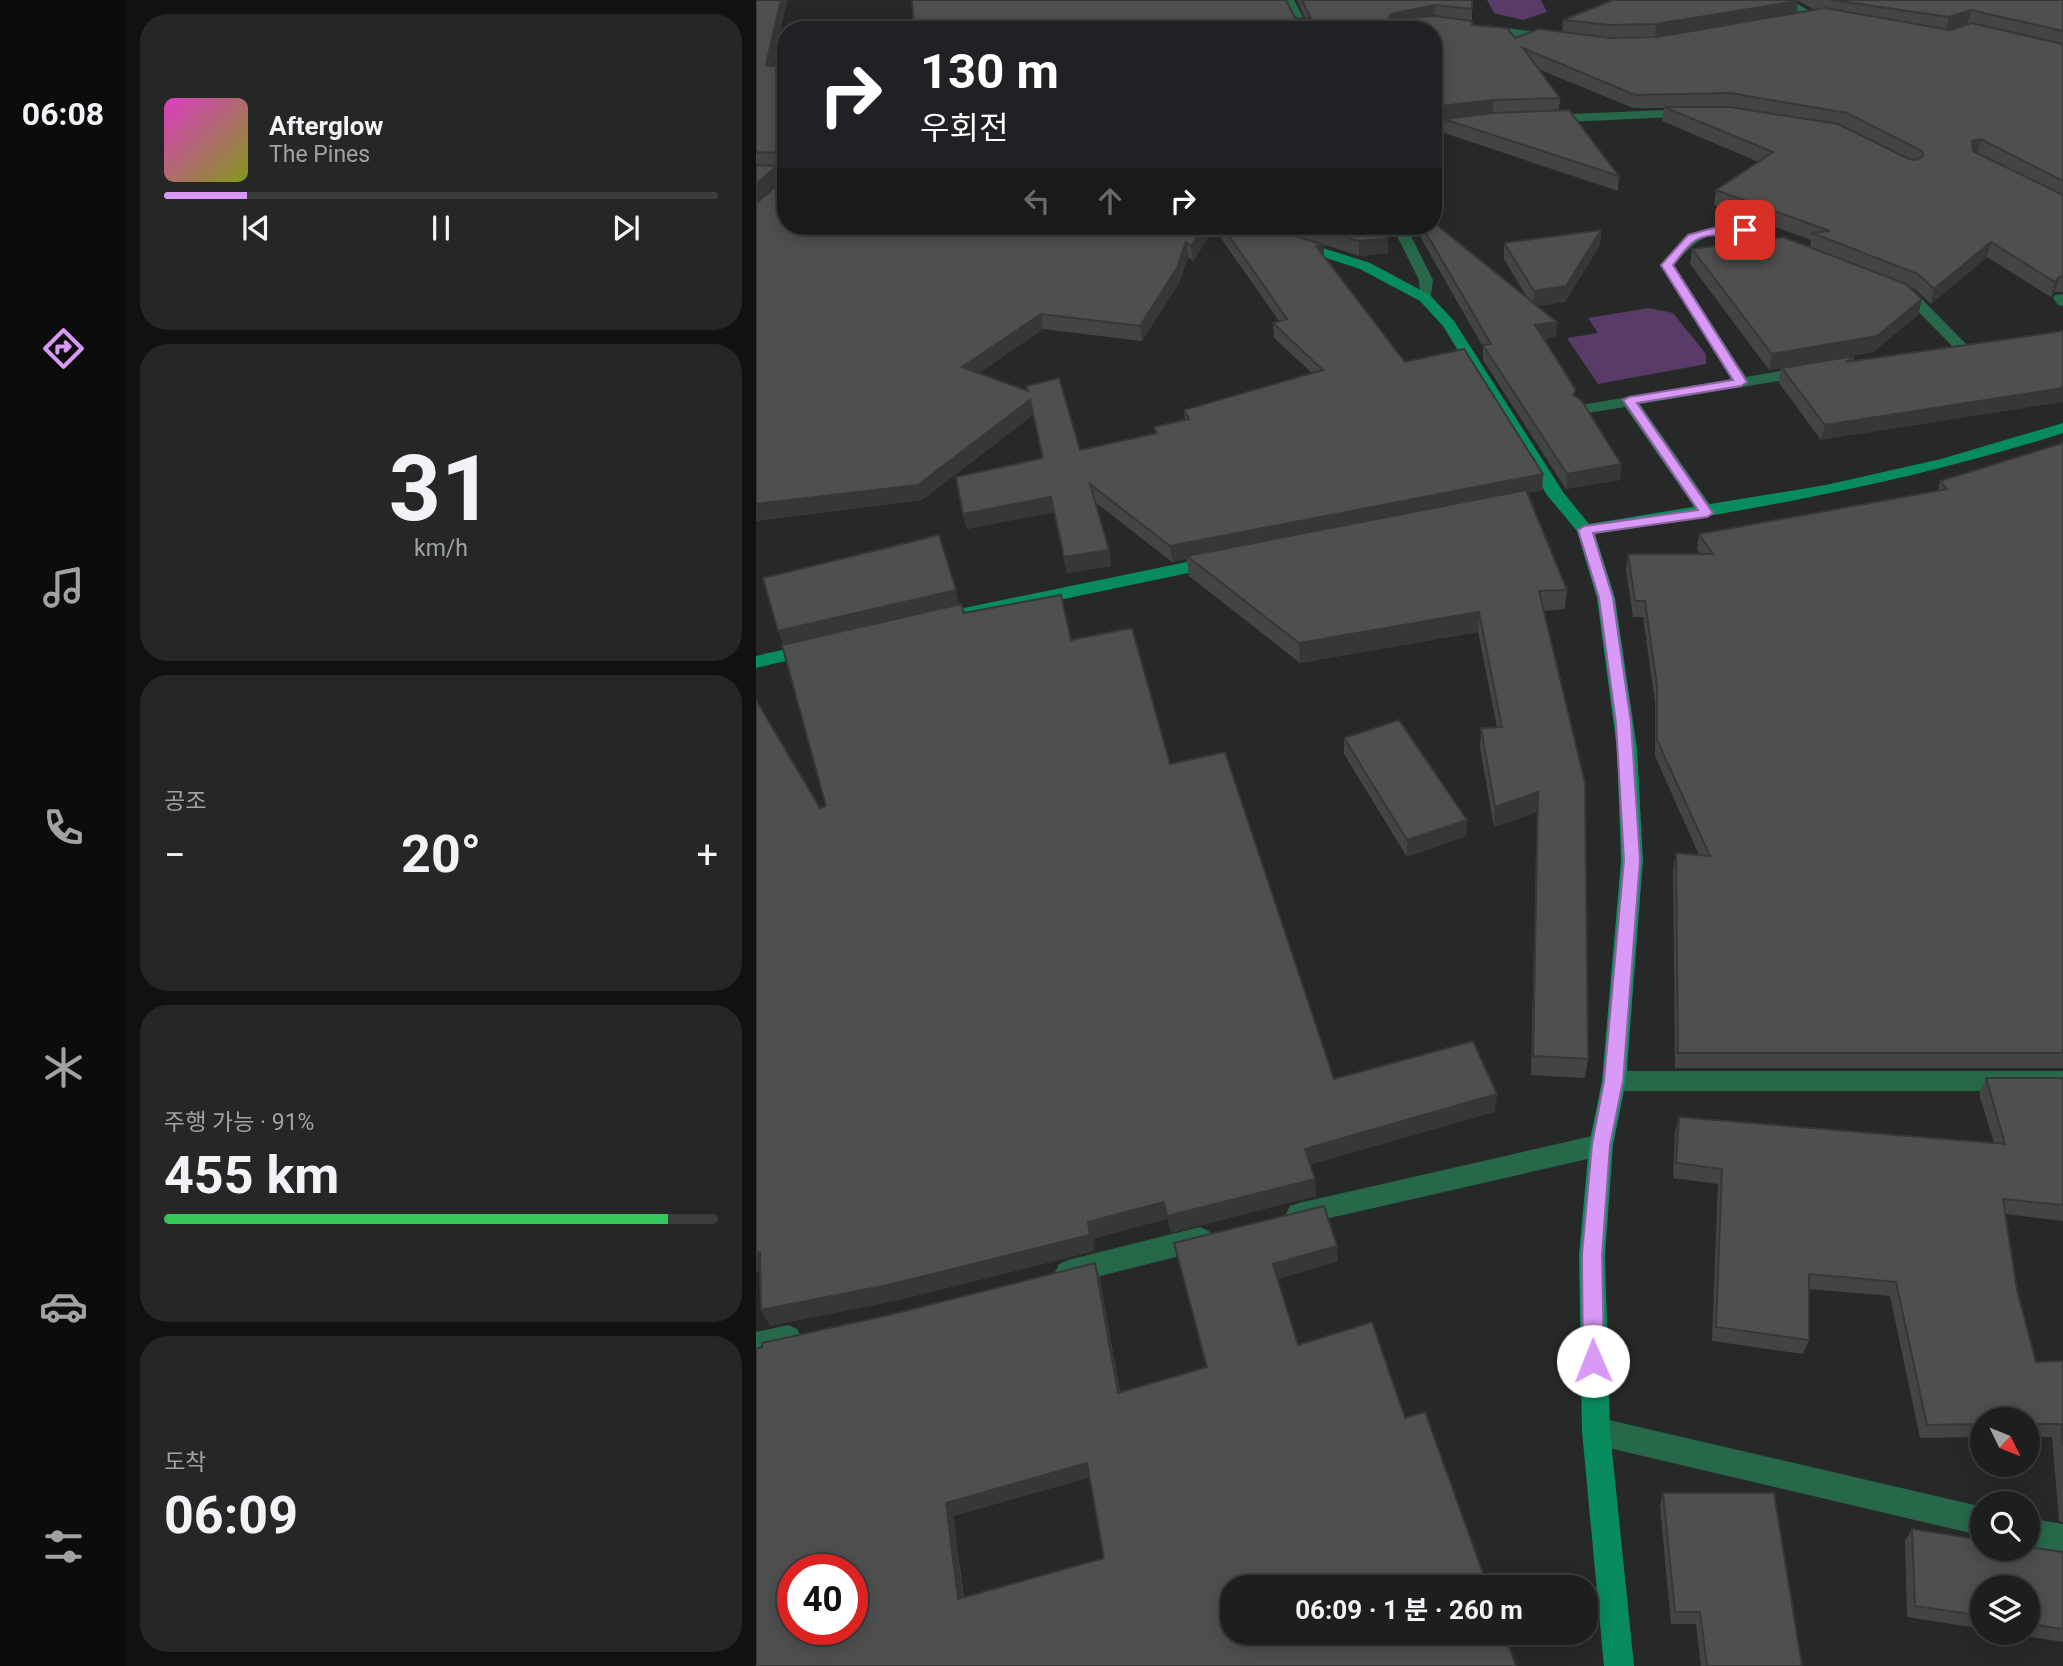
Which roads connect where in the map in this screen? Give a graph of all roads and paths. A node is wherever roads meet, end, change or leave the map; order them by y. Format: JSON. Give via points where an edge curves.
{"nodes":[{"id":1,"x":1288,"y":0,"type":"edge"},
{"id":2,"x":1783,"y":0,"type":"edge"},
{"id":3,"x":1299,"y":21,"type":"edge"},
{"id":4,"x":1788,"y":22,"type":"edge"},
{"id":5,"x":1471,"y":28,"type":"edge"},
{"id":6,"x":1571,"y":40,"type":"edge"},
{"id":7,"x":1706,"y":113,"type":"edge"},
{"id":8,"x":1532,"y":119,"type":"edge"},
{"id":9,"x":1493,"y":121,"type":"edge"},
{"id":10,"x":1442,"y":127,"type":"edge"},
{"id":11,"x":756,"y":173,"type":"edge"},
{"id":12,"x":777,"y":174,"type":"edge"},
{"id":13,"x":1250,"y":235,"type":"edge"},
{"id":14,"x":1404,"y":235,"type":"edge"},
{"id":15,"x":1808,"y":255,"type":"edge"},
{"id":16,"x":1883,"y":284,"type":"edge"},
{"id":17,"x":1425,"y":298,"type":"junction"},
{"id":18,"x":1945,"y":348,"type":"edge"},
{"id":19,"x":1823,"y":368,"type":"edge"},
{"id":20,"x":1741,"y":382,"type":"junction"},
{"id":21,"x":1629,"y":400,"type":"junction"},
{"id":22,"x":1582,"y":409,"type":"edge"},
{"id":23,"x":2063,"y":428,"type":"edge"},
{"id":24,"x":1707,"y":513,"type":"junction"},
{"id":25,"x":1585,"y":530,"type":"junction"},
{"id":26,"x":1233,"y":559,"type":"edge"},
{"id":27,"x":926,"y":623,"type":"edge"},
{"id":28,"x":835,"y":644,"type":"edge"},
{"id":29,"x":756,"y":662,"type":"edge"},
{"id":30,"x":1614,"y":1081,"type":"junction"},
{"id":31,"x":2063,"y":1081,"type":"edge"},
{"id":32,"x":1601,"y":1145,"type":"junction"},
{"id":33,"x":1275,"y":1220,"type":"edge"},
{"id":34,"x":1221,"y":1234,"type":"edge"},
{"id":35,"x":1045,"y":1278,"type":"edge"},
{"id":36,"x":807,"y":1334,"type":"edge"},
{"id":37,"x":756,"y":1345,"type":"edge"},
{"id":38,"x":1596,"y":1431,"type":"junction"},
{"id":39,"x":1970,"y":1519,"type":"edge"},
{"id":40,"x":2040,"y":1535,"type":"edge"},
{"id":41,"x":2063,"y":1539,"type":"edge"},
{"id":42,"x":1619,"y":1666,"type":"edge"}],
"edges":[{"from":1,"to":3,"type":"street"},
{"from":2,"to":4,"type":"street","via":[[1819,17]]},
{"from":5,"to":6,"type":"street"},
{"from":7,"to":8,"type":"street"},
{"from":9,"to":10,"type":"street"},
{"from":11,"to":12,"type":"street"},
{"from":13,"to":17,"type":"street","via":[[1365,266]]},
{"from":14,"to":17,"type":"street","via":[[1426,279]]},
{"from":15,"to":20,"type":"street","via":[[1745,230],[1717,230],[1692,238],[1667,265]]},
{"from":16,"to":18,"type":"street","via":[[1909,294],[1959,345]]},
{"from":17,"to":25,"type":"street","via":[[1449,324],[1549,496]]},
{"from":19,"to":20,"type":"street"},
{"from":20,"to":21,"type":"street"},
{"from":21,"to":22,"type":"street"},
{"from":21,"to":24,"type":"street"},
{"from":23,"to":24,"type":"street","via":[[1885,479]]},
{"from":24,"to":25,"type":"street"},
{"from":25,"to":30,"type":"street","via":[[1606,598],[1627,749],[1632,860]]},
{"from":26,"to":27,"type":"street"},
{"from":28,"to":29,"type":"street"},
{"from":30,"to":31,"type":"street"},
{"from":30,"to":32,"type":"street"},
{"from":32,"to":33,"type":"street"},
{"from":32,"to":38,"type":"street","via":[[1592,1255]]},
{"from":34,"to":35,"type":"street"},
{"from":36,"to":37,"type":"street"},
{"from":38,"to":39,"type":"street"},
{"from":38,"to":42,"type":"street"},
{"from":40,"to":41,"type":"street"}]}
